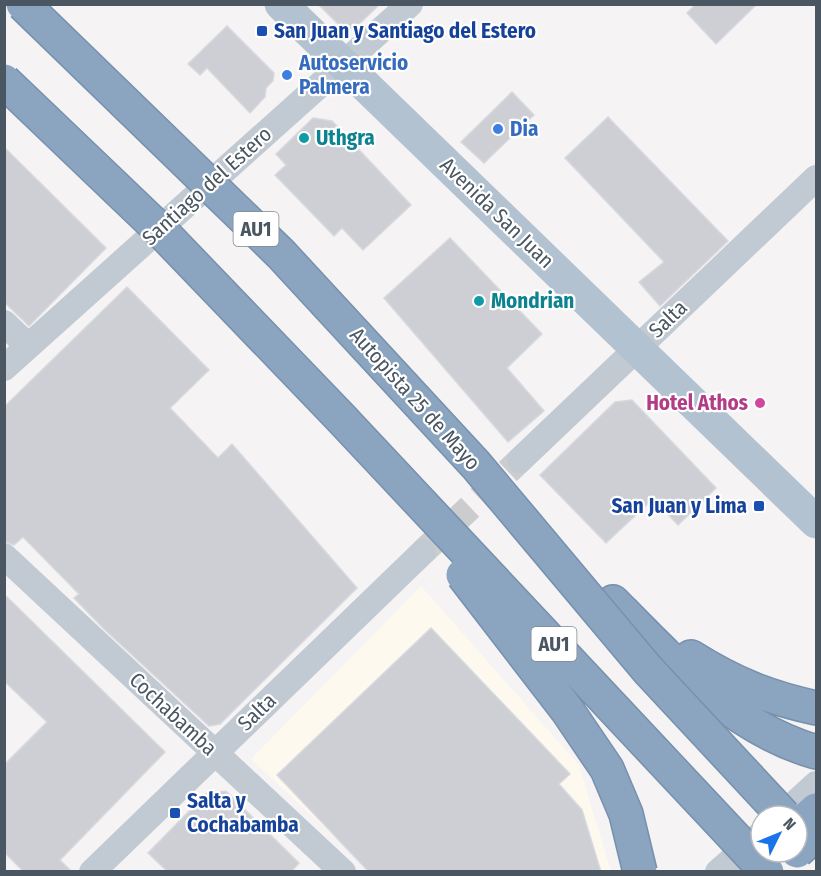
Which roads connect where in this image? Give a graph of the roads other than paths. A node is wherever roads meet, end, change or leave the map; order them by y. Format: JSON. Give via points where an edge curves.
{"nodes":[{"id":1,"x":23,"y":4,"type":"edge"},
{"id":2,"x":281,"y":4,"type":"edge"},
{"id":3,"x":410,"y":4,"type":"edge"},
{"id":4,"x":343,"y":64,"type":"junction"},
{"id":5,"x":4,"y":81,"type":"edge"},
{"id":6,"x":816,"y":178,"type":"edge"},
{"id":7,"x":4,"y":323,"type":"edge"},
{"id":8,"x":28,"y":346,"type":"junction"},
{"id":9,"x":638,"y":348,"type":"junction"},
{"id":10,"x":4,"y":368,"type":"edge"},
{"id":11,"x":340,"y":417,"type":"junction"},
{"id":12,"x":520,"y":460,"type":"tunnel mouth"},
{"id":13,"x":476,"y":465,"type":"junction"},
{"id":14,"x":816,"y":522,"type":"edge"},
{"id":15,"x":423,"y":552,"type":"tunnel mouth"},
{"id":16,"x":4,"y":556,"type":"edge"},
{"id":17,"x":613,"y":602,"type":"junction"},
{"id":18,"x":816,"y":708,"type":"edge"},
{"id":19,"x":816,"y":752,"type":"edge"},
{"id":20,"x":214,"y":753,"type":"junction"},
{"id":21,"x":814,"y":794,"type":"edge"},
{"id":22,"x":771,"y":804,"type":"edge"},
{"id":23,"x":799,"y":804,"type":"edge"},
{"id":24,"x":749,"y":845,"type":"edge"},
{"id":25,"x":92,"y":872,"type":"edge"},
{"id":26,"x":343,"y":872,"type":"edge"},
{"id":27,"x":640,"y":872,"type":"edge"},
{"id":28,"x":718,"y":872,"type":"edge"},
{"id":29,"x":767,"y":872,"type":"edge"}],
"edges":[{"from":1,"to":13,"type":"highway","name":"Autopista 25 de Mayo","number":"AU1","bridge":true,"via":[[281,254]]},
{"from":2,"to":4,"type":"main road","name":"Avenida San Juan"},
{"from":3,"to":4,"type":"street","name":"Santiago del Estero"},
{"from":4,"to":8,"type":"street","name":"Santiago del Estero"},
{"from":4,"to":9,"type":"main road","name":"Avenida San Juan"},
{"from":5,"to":11,"type":"highway","number":"AU1","bridge":true,"via":[[161,231]]},
{"from":6,"to":9,"type":"street","name":"Salta"},
{"from":7,"to":8,"type":"street"},
{"from":8,"to":10,"type":"street","name":"Santiago del Estero"},
{"from":9,"to":12,"type":"street","name":"Salta"},
{"from":9,"to":14,"type":"main road","name":"Avenida San Juan"},
{"from":11,"to":27,"type":"highway","bridge":true,"via":[[594,748],[617,791]]},
{"from":11,"to":29,"type":"highway","number":"AU1","bridge":true},
{"from":13,"to":17,"type":"highway","bridge":true},
{"from":13,"to":22,"type":"highway","name":"Autopista 25 de Mayo","number":"AU1","bridge":true,"via":[[648,670]]},
{"from":15,"to":20,"type":"street","name":"Salta"},
{"from":16,"to":20,"type":"street","name":"Cochabamba"},
{"from":17,"to":18,"type":"highway","via":[[730,681]]},
{"from":17,"to":19,"type":"highway","via":[[699,685],[736,714],[783,740]]},
{"from":20,"to":25,"type":"street","name":"Salta"},
{"from":20,"to":26,"type":"street","name":"Cochabamba"},
{"from":21,"to":23,"type":"street"},
{"from":24,"to":28,"type":"street"}]}
